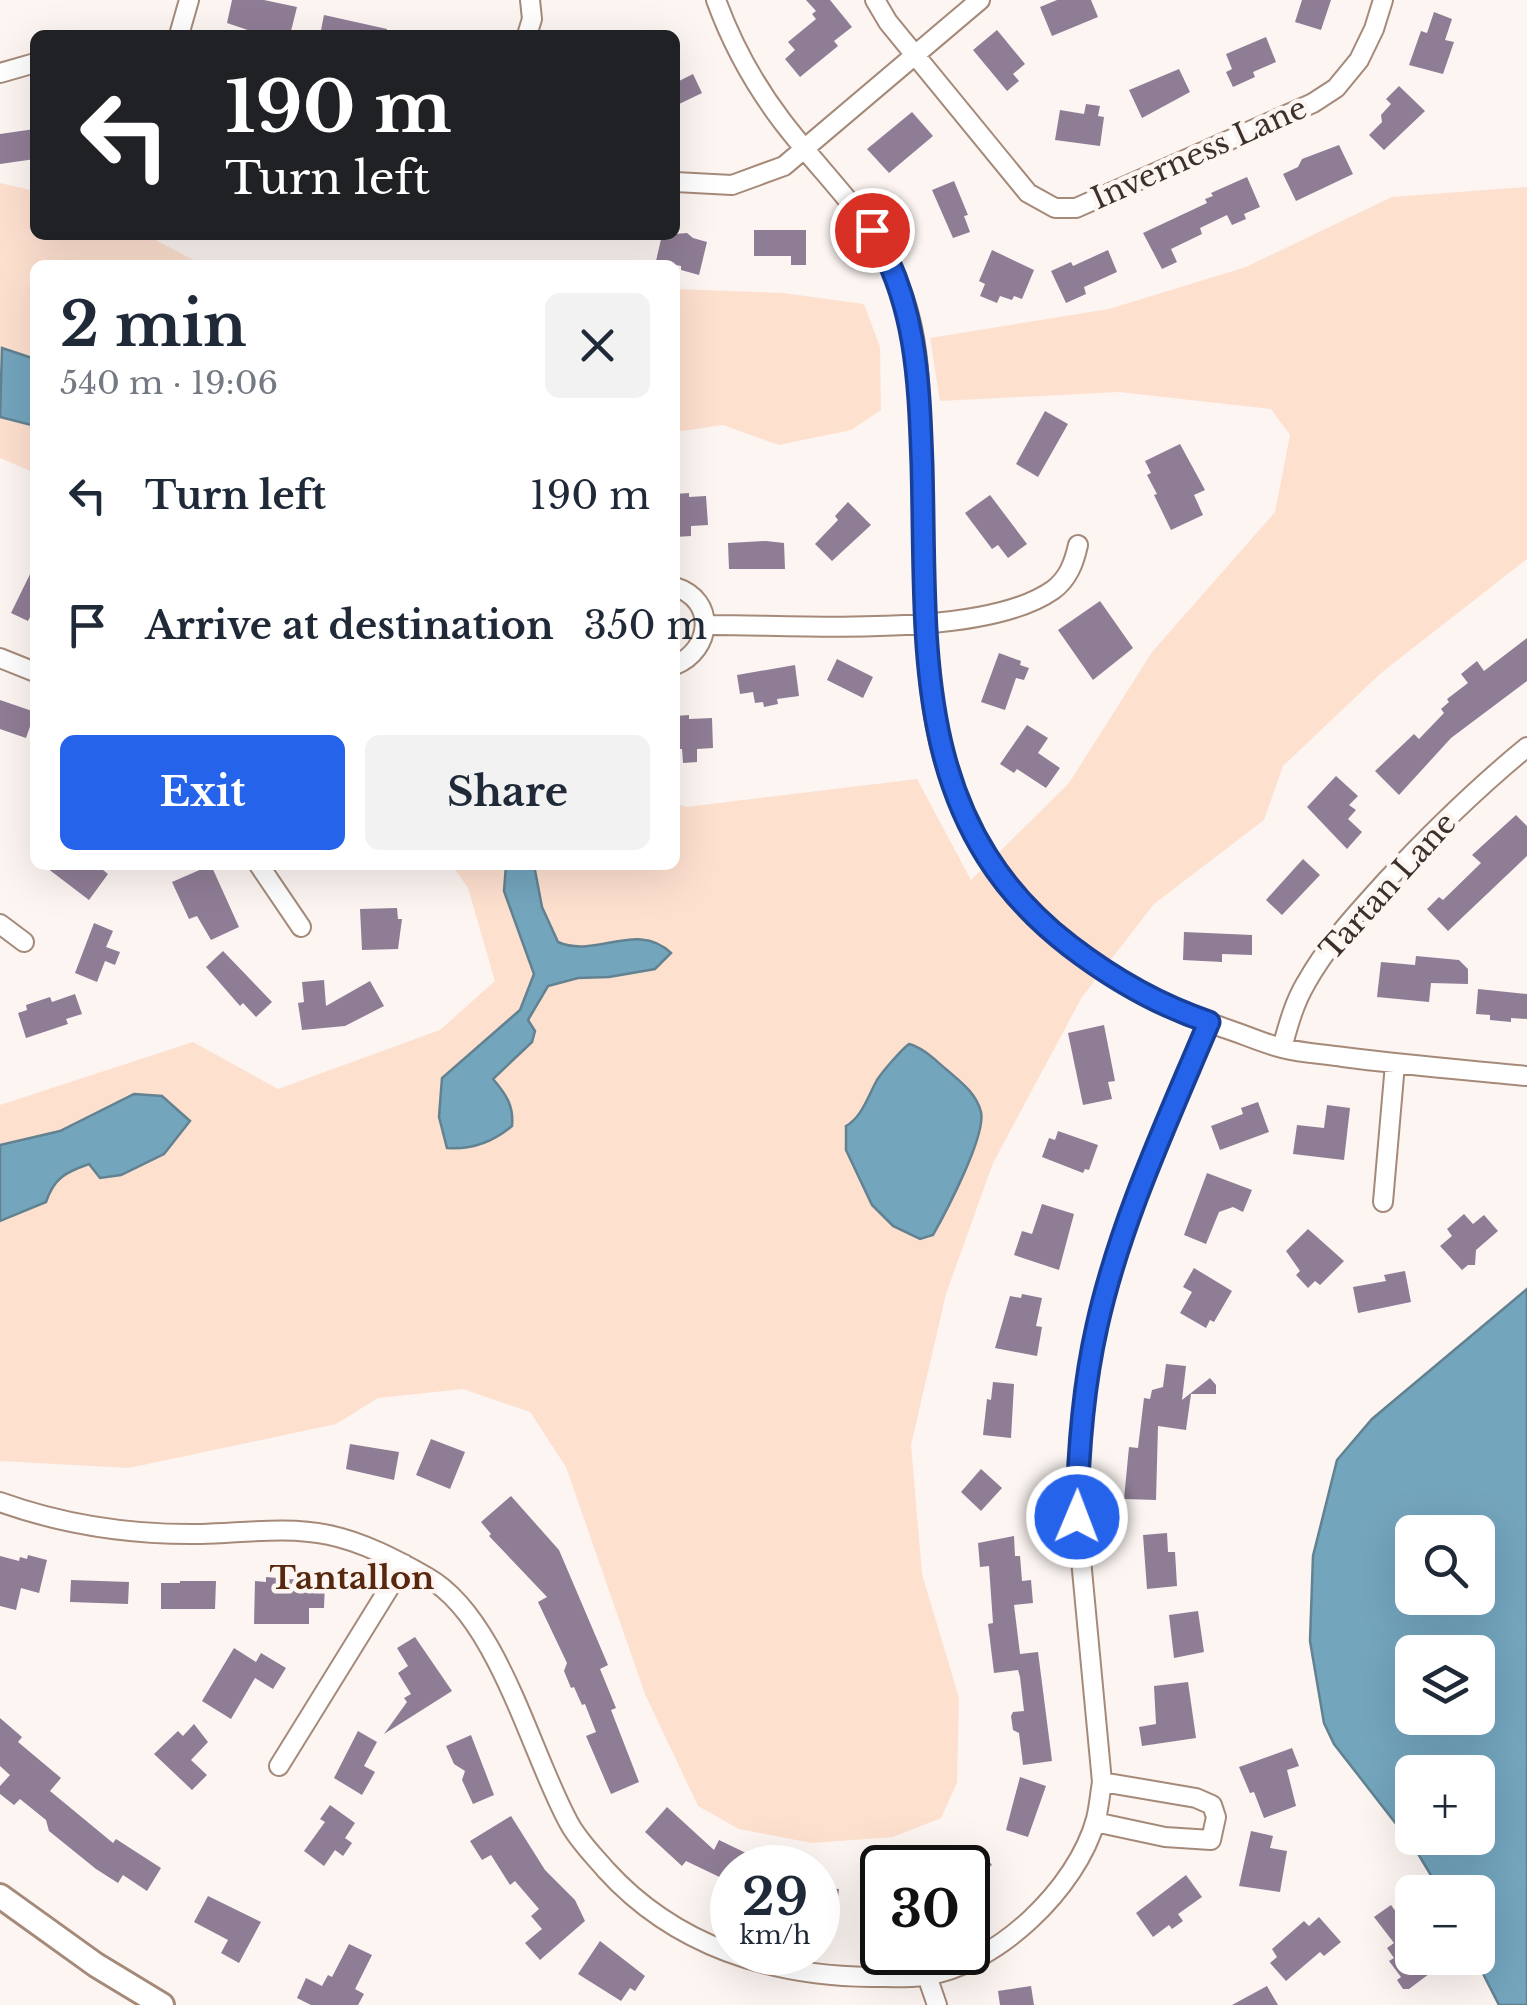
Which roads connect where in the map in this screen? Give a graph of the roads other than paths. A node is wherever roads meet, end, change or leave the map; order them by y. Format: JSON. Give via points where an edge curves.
{"nodes":[{"id":1,"x":189,"y":0,"type":"edge"},
{"id":2,"x":530,"y":0,"type":"edge"},
{"id":3,"x":716,"y":0,"type":"edge"},
{"id":4,"x":875,"y":0,"type":"edge"},
{"id":5,"x":980,"y":0,"type":"edge"},
{"id":6,"x":1383,"y":0,"type":"edge"},
{"id":7,"x":180,"y":30,"type":"edge"},
{"id":8,"x":529,"y":30,"type":"edge"},
{"id":9,"x":914,"y":53,"type":"junction"},
{"id":10,"x":30,"y":64,"type":"edge"},
{"id":11,"x":0,"y":73,"type":"edge"},
{"id":12,"x":805,"y":149,"type":"junction"},
{"id":13,"x":680,"y":182,"type":"edge"},
{"id":14,"x":1078,"y":545,"type":"dead end"},
{"id":15,"x":680,"y":590,"type":"edge"},
{"id":16,"x":706,"y":624,"type":"junction"},
{"id":17,"x":925,"y":624,"type":"junction"},
{"id":18,"x":0,"y":658,"type":"edge"},
{"id":19,"x":680,"y":664,"type":"edge"},
{"id":20,"x":30,"y":670,"type":"edge"},
{"id":21,"x":1527,"y":747,"type":"edge"},
{"id":22,"x":262,"y":870,"type":"edge"},
{"id":23,"x":0,"y":924,"type":"edge"},
{"id":24,"x":301,"y":927,"type":"dead end"},
{"id":25,"x":24,"y":942,"type":"dead end"},
{"id":26,"x":1209,"y":1022,"type":"junction"},
{"id":27,"x":1282,"y":1048,"type":"junction"},
{"id":28,"x":1395,"y":1064,"type":"junction"},
{"id":29,"x":1527,"y":1076,"type":"edge"},
{"id":30,"x":1383,"y":1202,"type":"dead end"},
{"id":31,"x":0,"y":1502,"type":"edge"},
{"id":32,"x":404,"y":1564,"type":"junction"},
{"id":33,"x":278,"y":1766,"type":"dead end"},
{"id":34,"x":1102,"y":1782,"type":"junction"},
{"id":35,"x":1095,"y":1822,"type":"junction"},
{"id":36,"x":0,"y":1896,"type":"edge"},
{"id":37,"x":926,"y":1976,"type":"junction"},
{"id":38,"x":162,"y":2005,"type":"edge"},
{"id":39,"x":937,"y":2005,"type":"edge"}],
"edges":[{"from":1,"to":7,"type":"street"},
{"from":2,"to":8,"type":"street"},
{"from":3,"to":12,"type":"street","via":[[755,82]]},
{"from":4,"to":9,"type":"street","name":"Inverness Lane"},
{"from":5,"to":9,"type":"street"},
{"from":6,"to":9,"type":"street","name":"Inverness Lane","via":[[1359,60],[1329,94],[1076,208],[1054,208],[1028,193]]},
{"from":9,"to":12,"type":"street"},
{"from":10,"to":11,"type":"street"},
{"from":12,"to":13,"type":"street","via":[[784,166],[732,186]]},
{"from":12,"to":17,"type":"street","via":[[851,200],[890,259],[912,327],[920,380]]},
{"from":14,"to":17,"type":"street","via":[[1070,572],[1038,598],[982,618]]},
{"from":15,"to":16,"type":"street","via":[[699,604]]},
{"from":16,"to":17,"type":"street"},
{"from":16,"to":19,"type":"street","via":[[698,650]]},
{"from":17,"to":26,"type":"street","via":[[940,748],[989,862],[1048,929],[1094,964],[1171,1010]]},
{"from":18,"to":20,"type":"street"},
{"from":21,"to":27,"type":"street","name":"Tartan Lane","via":[[1422,842],[1342,932],[1304,986]]},
{"from":22,"to":24,"type":"street"},
{"from":23,"to":25,"type":"street"},
{"from":26,"to":27,"type":"street"},
{"from":26,"to":34,"type":"street","via":[[1122,1244],[1090,1364],[1077,1517]]},
{"from":27,"to":28,"type":"street"},
{"from":28,"to":29,"type":"street"},
{"from":28,"to":30,"type":"street"},
{"from":31,"to":32,"type":"street","via":[[126,1531],[328,1534]]},
{"from":32,"to":33,"type":"street"},
{"from":32,"to":37,"type":"street","via":[[432,1580],[475,1624],[570,1826],[646,1908],[754,1963],[839,1977]]},
{"from":34,"to":35,"type":"street"},
{"from":34,"to":35,"type":"street","via":[[1196,1798],[1212,1805],[1216,1817],[1211,1840]]},
{"from":35,"to":37,"type":"street","via":[[1067,1875],[1030,1921],[984,1954]]},
{"from":36,"to":38,"type":"street"},
{"from":37,"to":39,"type":"street"}]}
